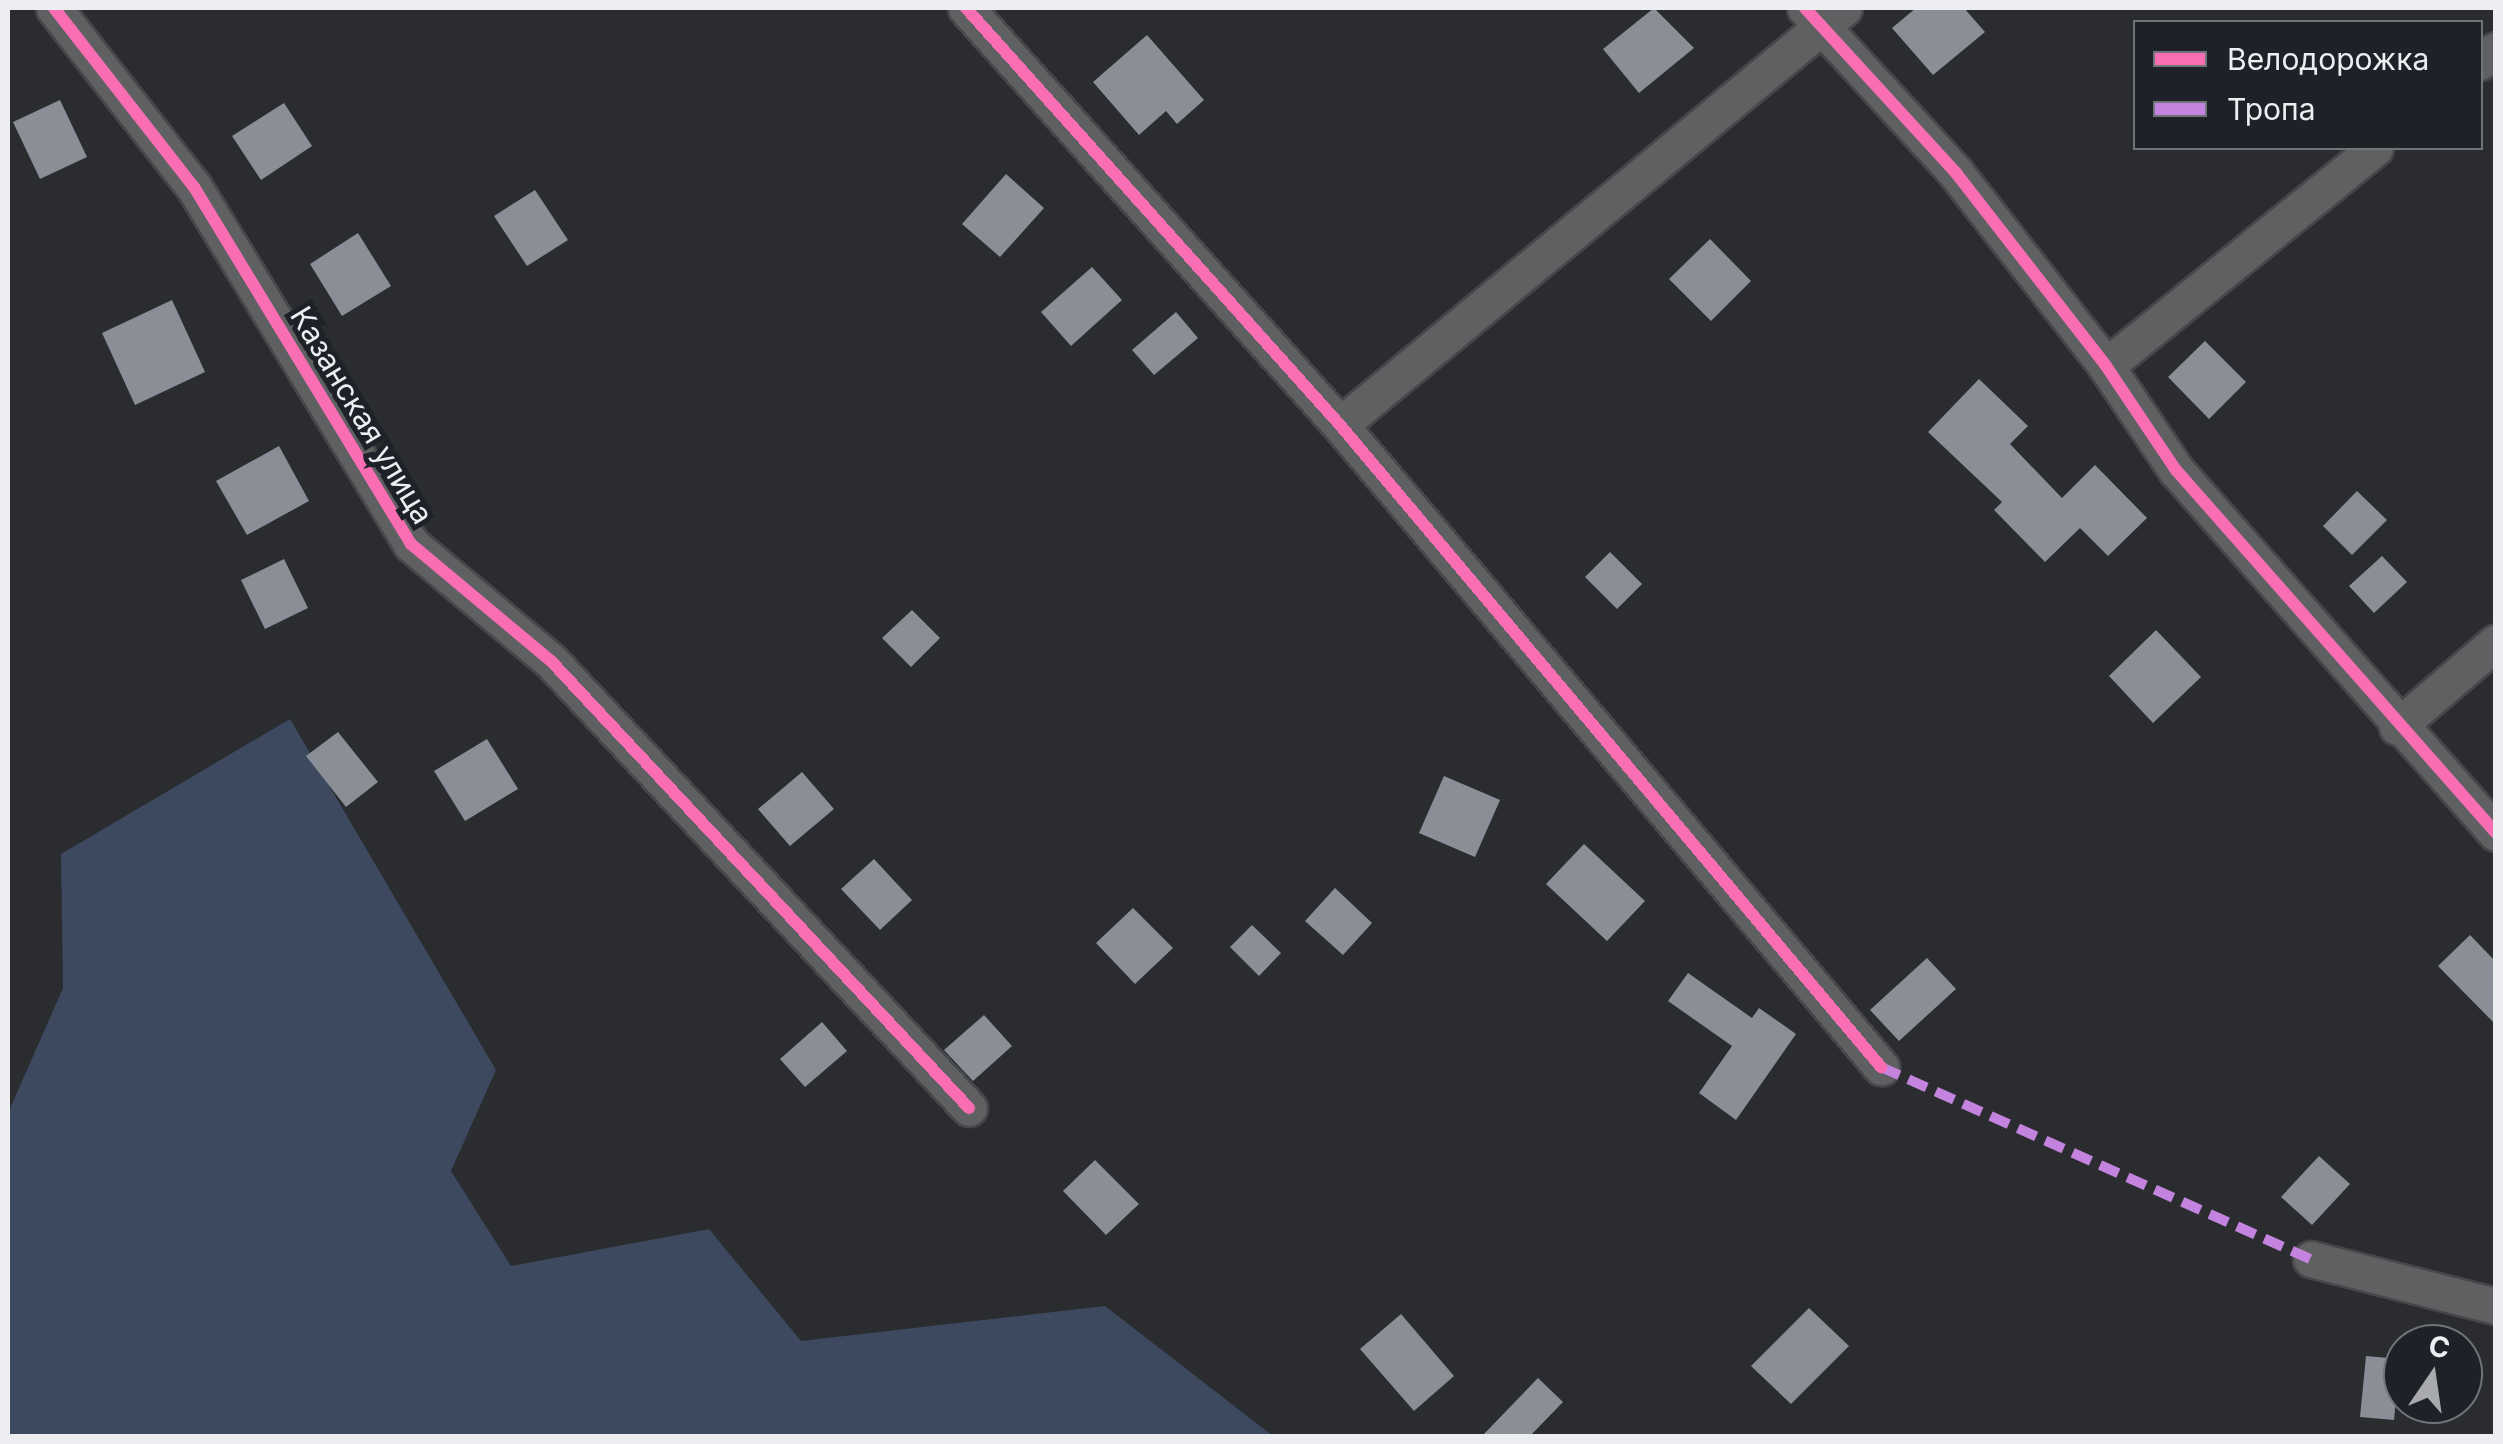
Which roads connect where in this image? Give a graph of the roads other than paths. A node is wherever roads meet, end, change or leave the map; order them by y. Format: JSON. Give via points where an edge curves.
{"nodes":[{"id":1,"x":54,"y":8,"type":"edge"},
{"id":2,"x":966,"y":8,"type":"edge"},
{"id":3,"x":1824,"y":13,"type":"edge"},
{"id":4,"x":2373,"y":150,"type":"edge"},
{"id":5,"x":2106,"y":366,"type":"junction"},
{"id":6,"x":1340,"y":424,"type":"junction"},
{"id":7,"x":2496,"y":642,"type":"edge"},
{"id":8,"x":2397,"y":727,"type":"junction"},
{"id":9,"x":2496,"y":832,"type":"edge"},
{"id":10,"x":1881,"y":1067,"type":"dead end"},
{"id":11,"x":968,"y":1108,"type":"dead end"},
{"id":12,"x":2311,"y":1259,"type":"dead end"},
{"id":13,"x":2496,"y":1306,"type":"edge"}],
"edges":[{"from":1,"to":11,"type":"street","name":"Казанская улица","via":[[194,187],[411,544],[551,661]]},
{"from":2,"to":6,"type":"street"},
{"from":3,"to":5,"type":"street"},
{"from":3,"to":6,"type":"street"},
{"from":4,"to":5,"type":"street"},
{"from":5,"to":8,"type":"street","via":[[2176,470]]},
{"from":6,"to":10,"type":"street"},
{"from":7,"to":8,"type":"street"},
{"from":8,"to":9,"type":"street"},
{"from":12,"to":13,"type":"street"}]}
